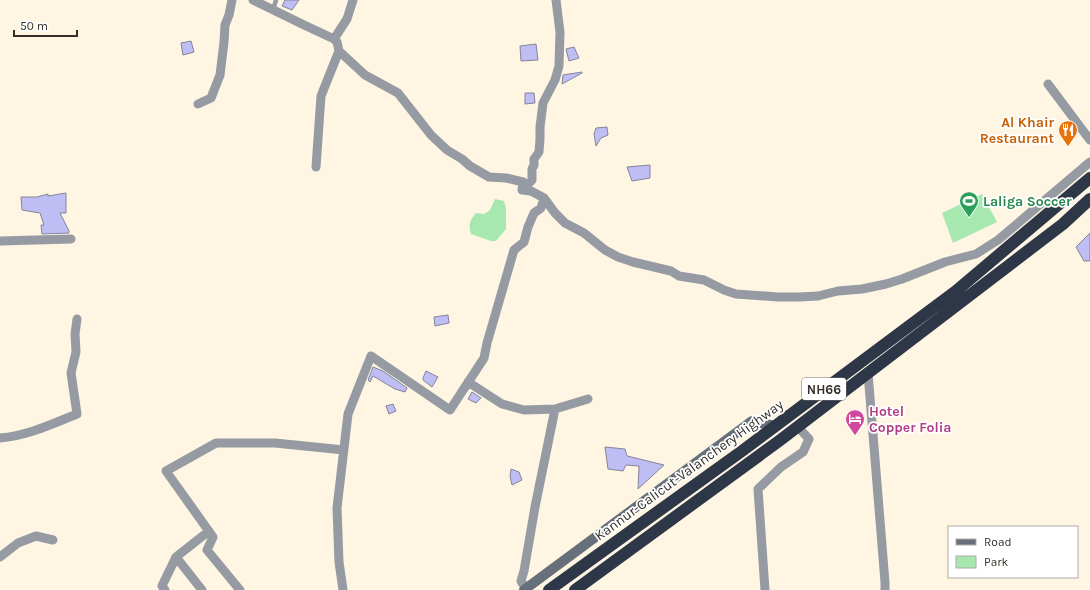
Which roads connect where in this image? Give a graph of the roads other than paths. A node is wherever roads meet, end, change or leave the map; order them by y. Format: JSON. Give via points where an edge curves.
{"nodes":[{"id":1,"x":232,"y":0,"type":"edge"},
{"id":2,"x":252,"y":0,"type":"edge"},
{"id":3,"x":276,"y":0,"type":"edge"},
{"id":4,"x":353,"y":0,"type":"edge"},
{"id":5,"x":556,"y":0,"type":"edge"},
{"id":6,"x":273,"y":10,"type":"junction"},
{"id":7,"x":334,"y":39,"type":"junction"},
{"id":8,"x":339,"y":51,"type":"junction"},
{"id":9,"x":1048,"y":84,"type":"dead end"},
{"id":10,"x":198,"y":104,"type":"dead end"},
{"id":11,"x":1090,"y":140,"type":"edge"},
{"id":12,"x":1090,"y":162,"type":"edge"},
{"id":13,"x":316,"y":167,"type":"dead end"},
{"id":14,"x":1090,"y":178,"type":"edge"},
{"id":15,"x":522,"y":190,"type":"junction"},
{"id":16,"x":544,"y":198,"type":"junction"},
{"id":17,"x":1090,"y":199,"type":"edge"},
{"id":18,"x":71,"y":239,"type":"dead end"},
{"id":19,"x":0,"y":241,"type":"edge"},
{"id":20,"x":77,"y":319,"type":"dead end"},
{"id":21,"x":868,"y":373,"type":"junction"},
{"id":22,"x":468,"y":382,"type":"junction"},
{"id":23,"x":588,"y":399,"type":"dead end"},
{"id":24,"x":555,"y":409,"type":"junction"},
{"id":25,"x":775,"y":426,"type":"junction"},
{"id":26,"x":798,"y":426,"type":"junction"},
{"id":27,"x":0,"y":438,"type":"edge"},
{"id":28,"x":344,"y":450,"type":"junction"},
{"id":29,"x":209,"y":530,"type":"junction"},
{"id":30,"x":53,"y":540,"type":"dead end"},
{"id":31,"x":0,"y":557,"type":"edge"},
{"id":32,"x":176,"y":558,"type":"junction"},
{"id":33,"x":165,"y":590,"type":"edge"},
{"id":34,"x":202,"y":590,"type":"edge"},
{"id":35,"x":240,"y":590,"type":"edge"},
{"id":36,"x":343,"y":590,"type":"edge"},
{"id":37,"x":525,"y":590,"type":"edge"},
{"id":38,"x":549,"y":590,"type":"edge"},
{"id":39,"x":575,"y":590,"type":"edge"},
{"id":40,"x":764,"y":590,"type":"edge"},
{"id":41,"x":885,"y":590,"type":"edge"}],
"edges":[{"from":1,"to":10,"type":"street","via":[[225,26],[220,75],[211,98]]},
{"from":2,"to":6,"type":"street"},
{"from":3,"to":6,"type":"lane"},
{"from":4,"to":7,"type":"street","via":[[347,19]]},
{"from":5,"to":15,"type":"street","via":[[560,32],[559,66],[543,103],[539,152],[534,159],[532,180]]},
{"from":6,"to":7,"type":"street"},
{"from":7,"to":8,"type":"street"},
{"from":8,"to":13,"type":"street","via":[[321,96]]},
{"from":8,"to":15,"type":"street","via":[[365,75],[398,93],[431,135],[447,150],[489,177],[523,182]]},
{"from":9,"to":11,"type":"street"},
{"from":12,"to":16,"type":"street","via":[[998,240],[976,254],[945,262],[886,284],[818,296],[736,294],[704,280],[680,276],[671,271],[618,257],[565,223]]},
{"from":14,"to":25,"type":"highway","name":"Kannur-Calicut-Valanchery Highway","number":"NH66","via":[[956,291]]},
{"from":15,"to":16,"type":"street","via":[[531,191]]},
{"from":16,"to":22,"type":"street","via":[[541,208],[534,213],[524,242],[514,250],[484,358]]},
{"from":17,"to":21,"type":"highway","name":"Kannur-Calicut-Valanchery Highway","number":"NH66","via":[[1062,224]]},
{"from":18,"to":19,"type":"street"},
{"from":20,"to":27,"type":"street","via":[[76,352],[72,373],[77,414],[30,433]]},
{"from":21,"to":26,"type":"highway","name":"Kannur-Calicut-Valanchery Highway","number":"NH66"},
{"from":21,"to":41,"type":"street"},
{"from":22,"to":24,"type":"street","via":[[502,404],[524,410]]},
{"from":22,"to":28,"type":"street","via":[[450,410],[371,356],[348,414]]},
{"from":23,"to":24,"type":"street"},
{"from":24,"to":37,"type":"street","via":[[521,581]]},
{"from":25,"to":37,"type":"street","via":[[752,421]]},
{"from":25,"to":38,"type":"highway","name":"Kannur-Calicut-Valanchery Highway","number":"NH66"},
{"from":26,"to":39,"type":"highway","name":"Kannur-Calicut-Valanchery Highway","number":"NH66"},
{"from":26,"to":40,"type":"street","via":[[809,439],[804,452],[781,467],[758,489]]},
{"from":28,"to":29,"type":"street","via":[[275,443],[216,443],[166,471]]},
{"from":28,"to":36,"type":"street","via":[[337,508]]},
{"from":29,"to":32,"type":"street"},
{"from":29,"to":35,"type":"street","via":[[213,537],[207,550]]},
{"from":30,"to":31,"type":"street","via":[[36,536],[18,544]]},
{"from":32,"to":33,"type":"street","via":[[162,586]]},
{"from":32,"to":34,"type":"street"}]}
